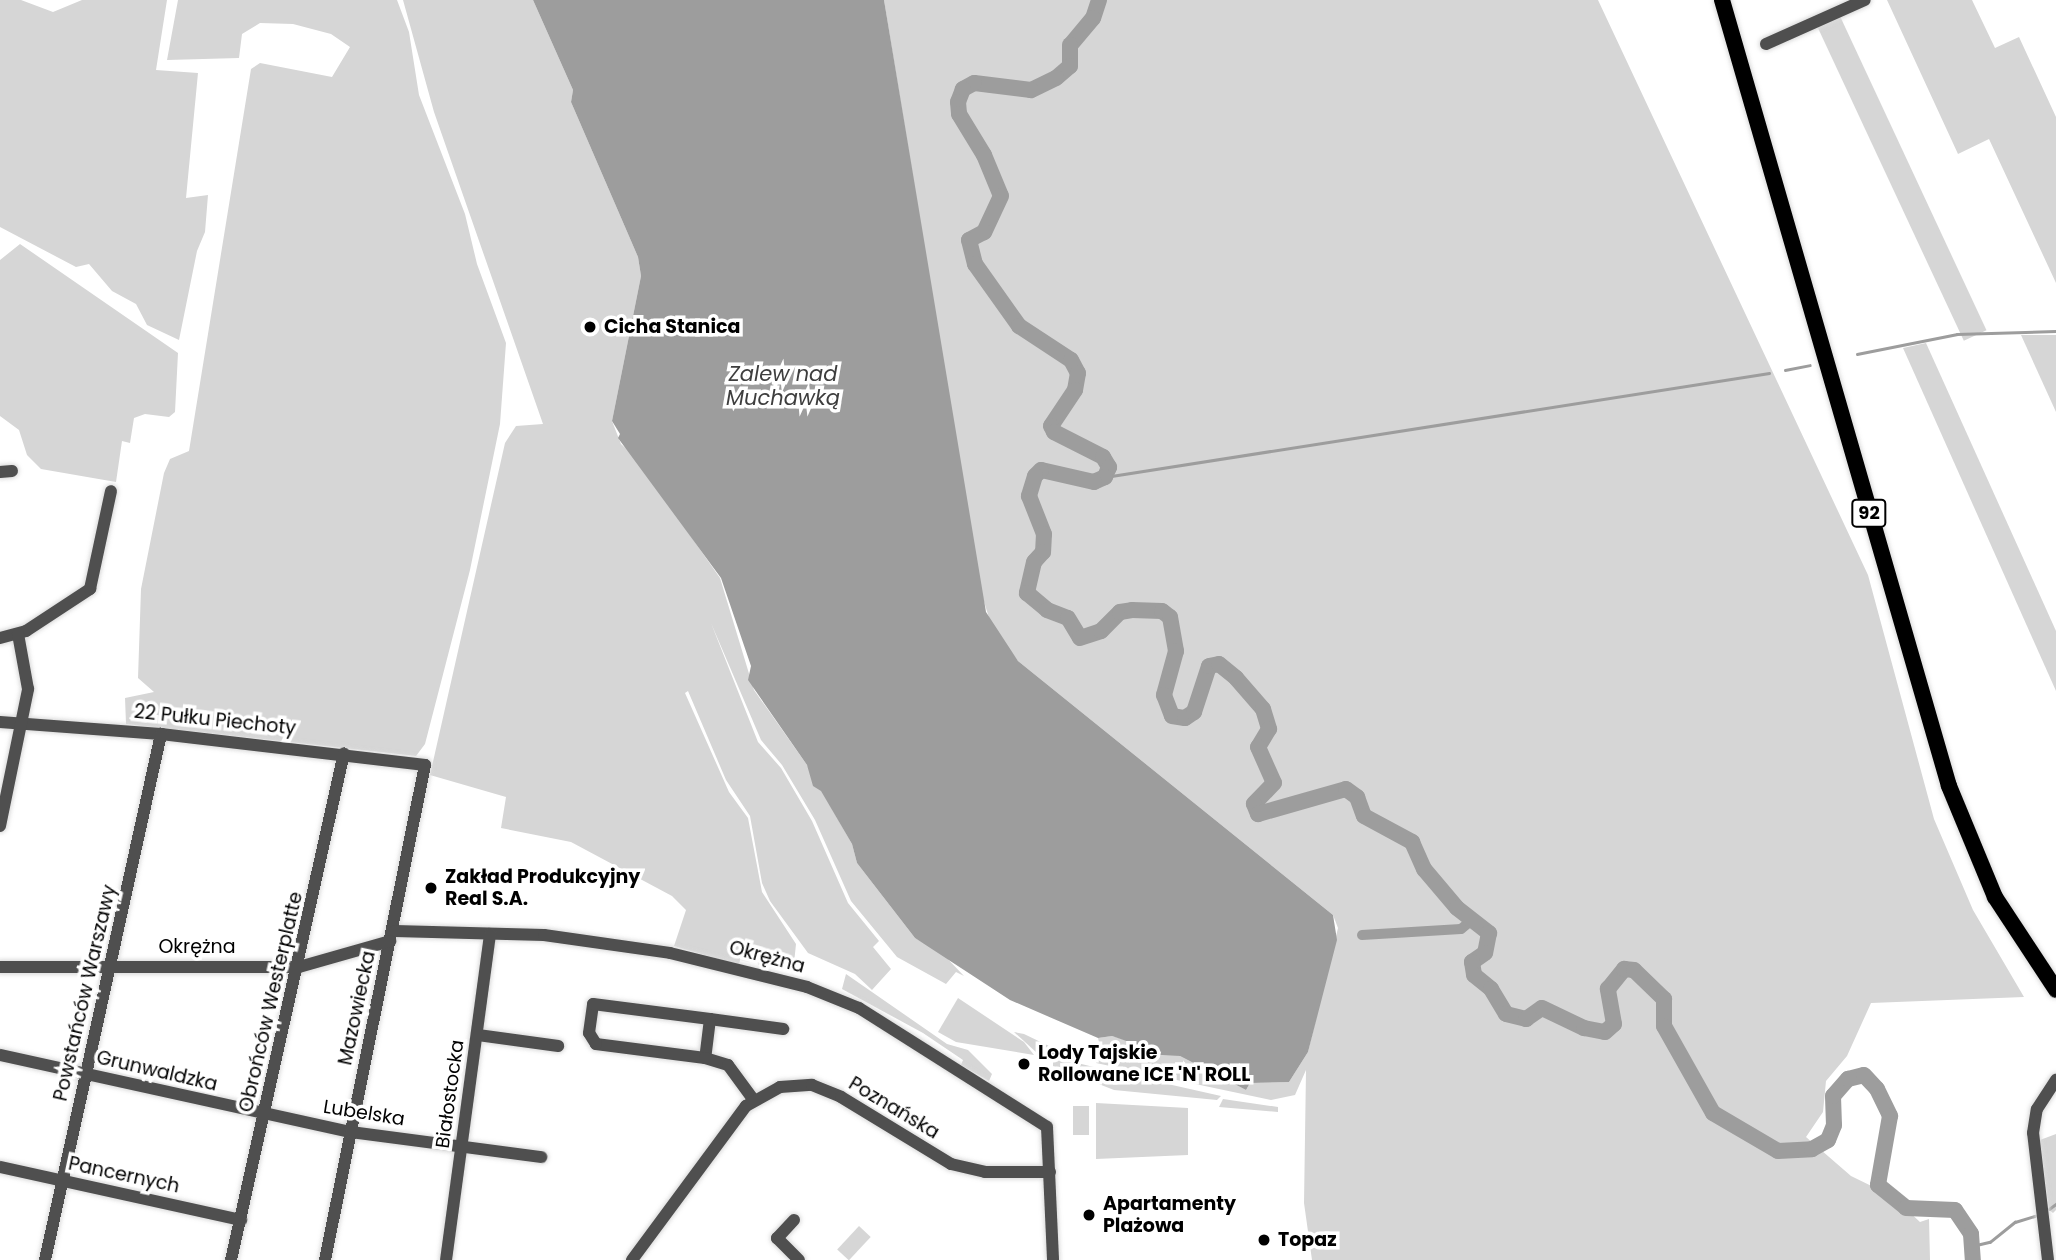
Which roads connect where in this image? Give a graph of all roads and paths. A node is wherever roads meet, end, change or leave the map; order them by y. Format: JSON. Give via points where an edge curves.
{"nodes":[{"id":1,"x":1723,"y":0,"type":"edge"},
{"id":2,"x":1866,"y":0,"type":"edge"},
{"id":3,"x":1766,"y":44,"type":"dead end"},
{"id":4,"x":111,"y":491,"type":"dead end"},
{"id":5,"x":18,"y":634,"type":"junction"},
{"id":6,"x":0,"y":638,"type":"edge"},
{"id":7,"x":0,"y":722,"type":"edge"},
{"id":8,"x":22,"y":722,"type":"junction"},
{"id":9,"x":161,"y":734,"type":"junction"},
{"id":10,"x":345,"y":753,"type":"junction"},
{"id":11,"x":425,"y":765,"type":"joint"},
{"id":12,"x":0,"y":826,"type":"edge"},
{"id":13,"x":490,"y":934,"type":"junction"},
{"id":14,"x":393,"y":936,"type":"junction"},
{"id":15,"x":112,"y":966,"type":"junction"},
{"id":16,"x":0,"y":967,"type":"edge"},
{"id":17,"x":299,"y":967,"type":"junction"},
{"id":18,"x":2056,"y":990,"type":"edge"},
{"id":19,"x":710,"y":1019,"type":"junction"},
{"id":20,"x":783,"y":1029,"type":"dead end"},
{"id":21,"x":478,"y":1035,"type":"junction"},
{"id":22,"x":558,"y":1045,"type":"dead end"},
{"id":23,"x":0,"y":1055,"type":"edge"},
{"id":24,"x":705,"y":1058,"type":"junction"},
{"id":25,"x":87,"y":1074,"type":"junction"},
{"id":26,"x":2056,"y":1080,"type":"edge"},
{"id":27,"x":753,"y":1100,"type":"junction"},
{"id":28,"x":265,"y":1115,"type":"junction"},
{"id":29,"x":351,"y":1132,"type":"junction"},
{"id":30,"x":462,"y":1148,"type":"junction"},
{"id":31,"x":541,"y":1157,"type":"dead end"},
{"id":32,"x":0,"y":1167,"type":"edge"},
{"id":33,"x":1050,"y":1172,"type":"junction"},
{"id":34,"x":62,"y":1181,"type":"junction"},
{"id":35,"x":241,"y":1220,"type":"junction"},
{"id":36,"x":794,"y":1220,"type":"dead end"},
{"id":37,"x":45,"y":1260,"type":"edge"},
{"id":38,"x":232,"y":1260,"type":"edge"},
{"id":39,"x":326,"y":1260,"type":"edge"},
{"id":40,"x":446,"y":1260,"type":"edge"},
{"id":41,"x":451,"y":1260,"type":"edge"},
{"id":42,"x":632,"y":1260,"type":"edge"},
{"id":43,"x":799,"y":1260,"type":"edge"},
{"id":44,"x":1053,"y":1260,"type":"edge"},
{"id":45,"x":2048,"y":1260,"type":"edge"}],
"edges":[{"from":1,"to":18,"type":"main road","number":"92","via":[[1949,786],[1995,897]]},
{"from":2,"to":3,"type":"street"},
{"from":4,"to":5,"type":"street","via":[[90,589],[65,609]]},
{"from":5,"to":6,"type":"street"},
{"from":5,"to":8,"type":"street","via":[[28,674]]},
{"from":7,"to":8,"type":"street","name":"22 Pułku Piechoty"},
{"from":8,"to":9,"type":"street","name":"22 Pułku Piechoty"},
{"from":8,"to":12,"type":"street"},
{"from":9,"to":10,"type":"street","name":"22 Pułku Piechoty"},
{"from":9,"to":15,"type":"street","name":"Powstańców Warszawy"},
{"from":10,"to":11,"type":"street","name":"22 Pułku Piechoty"},
{"from":10,"to":17,"type":"street","name":"Obrońców Westerplatte"},
{"from":11,"to":14,"type":"street","name":"Mazowiecka"},
{"from":13,"to":14,"type":"street","name":"Okrężna"},
{"from":13,"to":21,"type":"street","name":"Białostocka"},
{"from":13,"to":33,"type":"street","name":"Okrężna","via":[[544,935],[670,953],[837,998],[1036,1118],[1047,1127]]},
{"from":14,"to":17,"type":"street","name":"Okrężna"},
{"from":14,"to":29,"type":"street","name":"Mazowiecka"},
{"from":15,"to":16,"type":"street","name":"Okrężna"},
{"from":15,"to":17,"type":"street","name":"Okrężna"},
{"from":15,"to":25,"type":"street","name":"Powstańców Warszawy"},
{"from":17,"to":28,"type":"street","name":"Obrońców Westerplatte"},
{"from":19,"to":20,"type":"street"},
{"from":19,"to":24,"type":"street"},
{"from":19,"to":24,"type":"street","via":[[593,1004],[589,1033],[596,1044]]},
{"from":21,"to":22,"type":"street"},
{"from":21,"to":30,"type":"street","name":"Białostocka"},
{"from":23,"to":25,"type":"street","name":"Grunwaldzka"},
{"from":24,"to":27,"type":"street","via":[[728,1065]]},
{"from":25,"to":28,"type":"street","name":"Grunwaldzka"},
{"from":25,"to":34,"type":"street","name":"Powstańców Warszawy"},
{"from":26,"to":45,"type":"street","via":[[2037,1109],[2033,1133]]},
{"from":27,"to":33,"type":"street","name":"Poznańska","via":[[780,1087],[812,1085],[841,1097],[951,1164],[985,1172]]},
{"from":27,"to":42,"type":"street"},
{"from":28,"to":29,"type":"street","name":"Lubelska"},
{"from":28,"to":35,"type":"street","name":"Obrońców Westerplatte"},
{"from":29,"to":30,"type":"street","name":"Lubelska"},
{"from":29,"to":39,"type":"street","name":"Mazowiecka"},
{"from":30,"to":31,"type":"street","name":"Lubelska"},
{"from":30,"to":40,"type":"street","name":"Białostocka"},
{"from":32,"to":34,"type":"street","name":"Pancernych"},
{"from":33,"to":44,"type":"street","name":"Okrężna"},
{"from":34,"to":35,"type":"street","name":"Pancernych"},
{"from":34,"to":37,"type":"street","name":"Powstańców Warszawy"},
{"from":35,"to":38,"type":"street","name":"Obrońców Westerplatte"},
{"from":36,"to":43,"type":"street","via":[[777,1238]]},
{"from":40,"to":41,"type":"street"}]}
